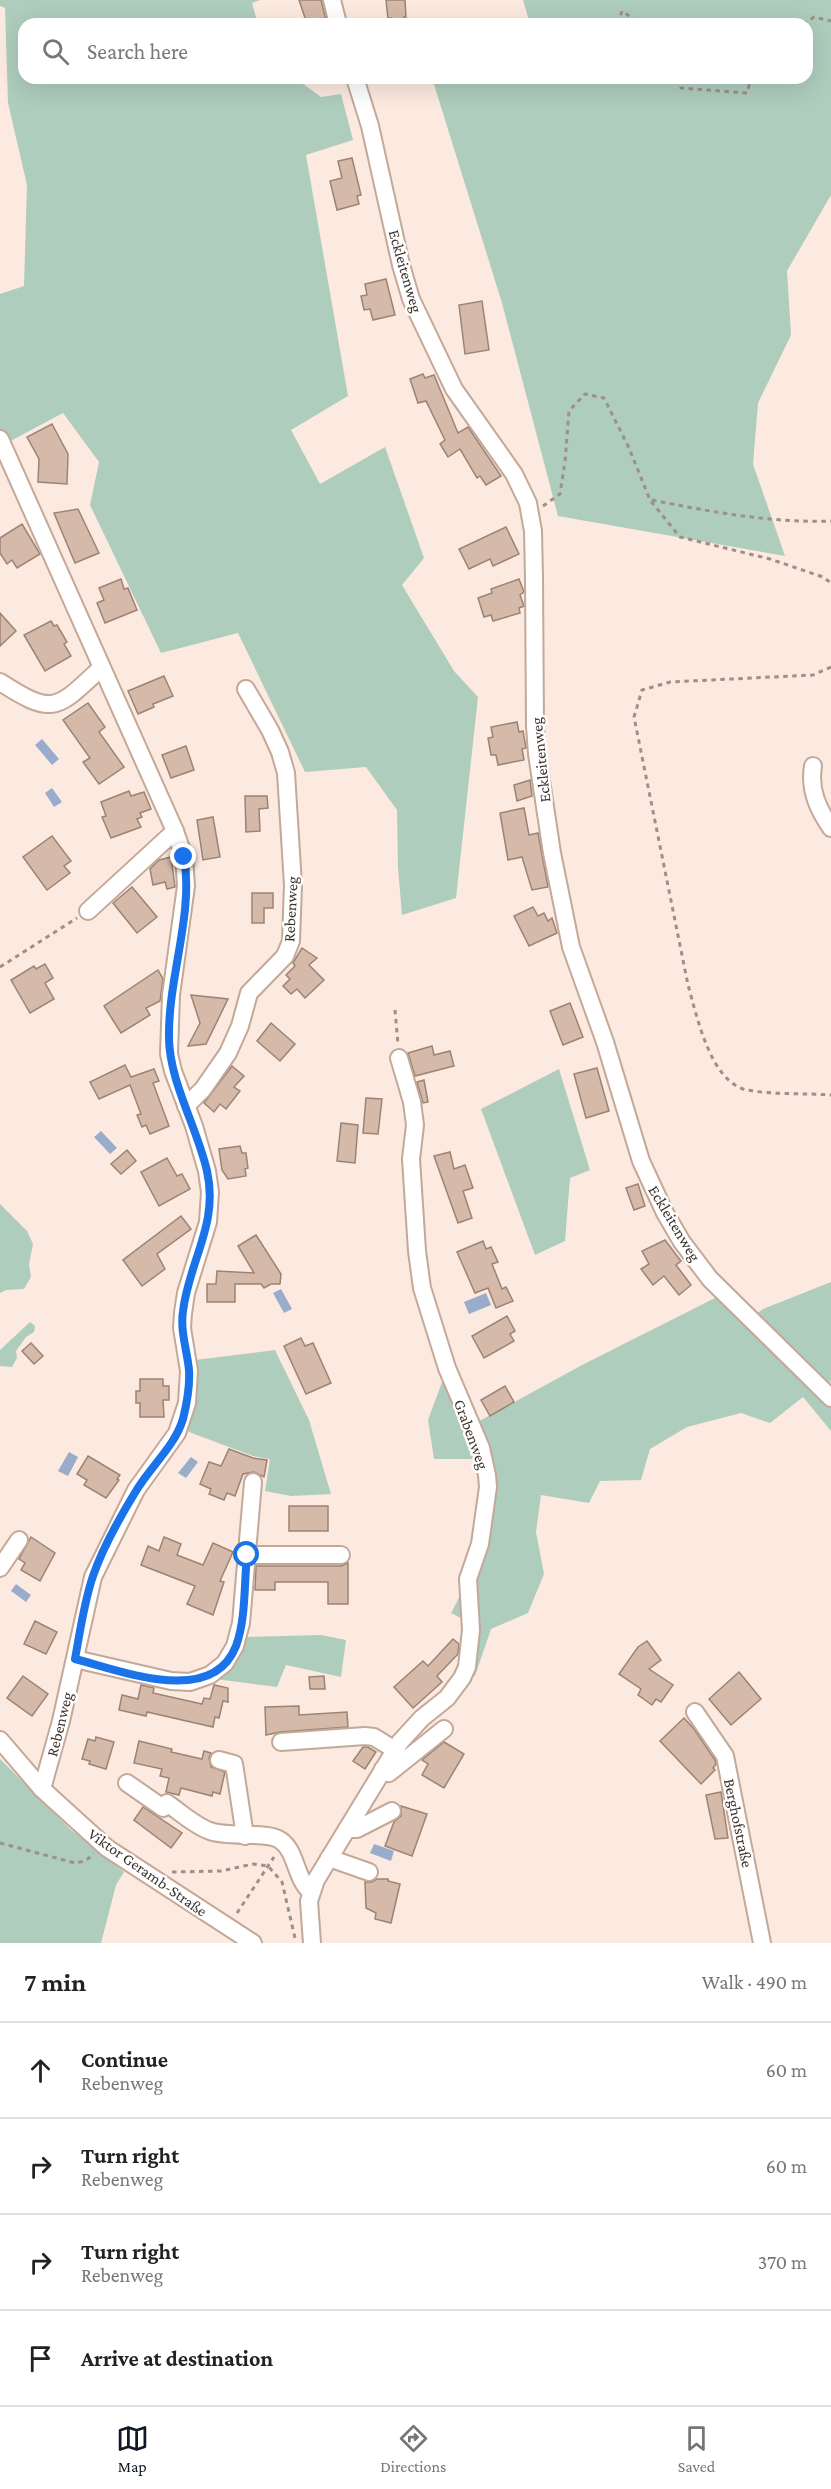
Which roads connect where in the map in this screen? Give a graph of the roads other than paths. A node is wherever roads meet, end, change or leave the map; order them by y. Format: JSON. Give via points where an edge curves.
{"nodes":[{"id":1,"x":332,"y":0,"type":"edge"},
{"id":2,"x":336,"y":18,"type":"edge"},
{"id":3,"x":357,"y":84,"type":"edge"},
{"id":4,"x":0,"y":439,"type":"edge"},
{"id":5,"x":101,"y":668,"type":"junction"},
{"id":6,"x":0,"y":682,"type":"edge"},
{"id":7,"x":246,"y":689,"type":"dead end"},
{"id":8,"x":813,"y":766,"type":"dead end"},
{"id":9,"x":831,"y":828,"type":"edge"},
{"id":10,"x":175,"y":831,"type":"junction"},
{"id":11,"x":88,"y":910,"type":"road end"},
{"id":12,"x":399,"y":1058,"type":"road end"},
{"id":13,"x":186,"y":1106,"type":"junction"},
{"id":14,"x":831,"y":1398,"type":"edge"},
{"id":15,"x":253,"y":1482,"type":"dead end"},
{"id":16,"x":19,"y":1540,"type":"dead end"},
{"id":17,"x":247,"y":1555,"type":"junction"},
{"id":18,"x":341,"y":1555,"type":"dead end"},
{"id":19,"x":0,"y":1568,"type":"edge"},
{"id":20,"x":75,"y":1659,"type":"junction"},
{"id":21,"x":696,"y":1712,"type":"dead end"},
{"id":22,"x":444,"y":1729,"type":"dead end"},
{"id":23,"x":0,"y":1740,"type":"edge"},
{"id":24,"x":281,"y":1742,"type":"dead end"},
{"id":25,"x":395,"y":1750,"type":"junction"},
{"id":26,"x":219,"y":1760,"type":"dead end"},
{"id":27,"x":382,"y":1769,"type":"junction"},
{"id":28,"x":127,"y":1784,"type":"dead end"},
{"id":29,"x":42,"y":1789,"type":"junction"},
{"id":30,"x":392,"y":1811,"type":"dead end"},
{"id":31,"x":347,"y":1829,"type":"junction"},
{"id":32,"x":244,"y":1836,"type":"junction"},
{"id":33,"x":329,"y":1858,"type":"junction"},
{"id":34,"x":369,"y":1872,"type":"dead end"},
{"id":35,"x":311,"y":1892,"type":"junction"},
{"id":36,"x":253,"y":1943,"type":"edge"},
{"id":37,"x":312,"y":1943,"type":"edge"},
{"id":38,"x":762,"y":1943,"type":"edge"}],
"edges":[{"from":1,"to":2,"type":"street"},
{"from":3,"to":14,"type":"street","name":"Eckleitenweg","via":[[411,299],[454,389],[514,474],[531,514],[535,726],[552,853],[571,947],[605,1042],[640,1161],[682,1242],[710,1278]]},
{"from":4,"to":5,"type":"street","name":"Rebenweg"},
{"from":5,"to":6,"type":"street","via":[[55,705],[39,704]]},
{"from":5,"to":10,"type":"street","name":"Rebenweg"},
{"from":7,"to":13,"type":"street","name":"Rebenweg","via":[[270,730],[286,773],[293,885],[291,941],[285,956],[249,993],[228,1053]]},
{"from":8,"to":9,"type":"street","via":[[812,790]]},
{"from":10,"to":11,"type":"street"},
{"from":10,"to":13,"type":"street","name":"Rebenweg","via":[[184,857],[186,886],[168,1035],[173,1071]]},
{"from":12,"to":25,"type":"street","name":"Grabenweg","via":[[415,1125],[411,1159],[422,1288],[447,1368],[481,1448],[488,1488],[480,1544],[468,1579],[471,1630],[467,1667],[455,1689],[411,1728]]},
{"from":13,"to":20,"type":"street","name":"Rebenweg","via":[[210,1192],[208,1222],[183,1313],[189,1371],[187,1403],[177,1433],[136,1490],[98,1564]]},
{"from":15,"to":17,"type":"street"},
{"from":16,"to":19,"type":"street"},
{"from":17,"to":18,"type":"street"},
{"from":17,"to":20,"type":"street","via":[[236,1646],[225,1663],[210,1675],[190,1682],[171,1681]]},
{"from":20,"to":29,"type":"street","name":"Rebenweg"},
{"from":21,"to":38,"type":"street","name":"Berghofstraße","via":[[725,1756]]},
{"from":22,"to":27,"type":"street","via":[[389,1773]]},
{"from":23,"to":29,"type":"street","name":"Viktor Geramb-Straße"},
{"from":24,"to":25,"type":"street","via":[[365,1736]]},
{"from":25,"to":27,"type":"street","name":"Grabenweg"},
{"from":26,"to":32,"type":"street","via":[[234,1764]]},
{"from":27,"to":31,"type":"street","name":"Grabenweg"},
{"from":28,"to":32,"type":"street","via":[[163,1808],[167,1803],[208,1831]]},
{"from":29,"to":36,"type":"street","name":"Viktor Geramb-Straße","via":[[107,1848]]},
{"from":30,"to":31,"type":"street","via":[[357,1829]]},
{"from":31,"to":33,"type":"street","name":"Grabenweg"},
{"from":32,"to":35,"type":"street","via":[[282,1841],[304,1886]]},
{"from":33,"to":34,"type":"street"},
{"from":33,"to":35,"type":"street","name":"Grabenweg"},
{"from":35,"to":37,"type":"street","name":"Grabenweg","via":[[308,1914]]}]}
